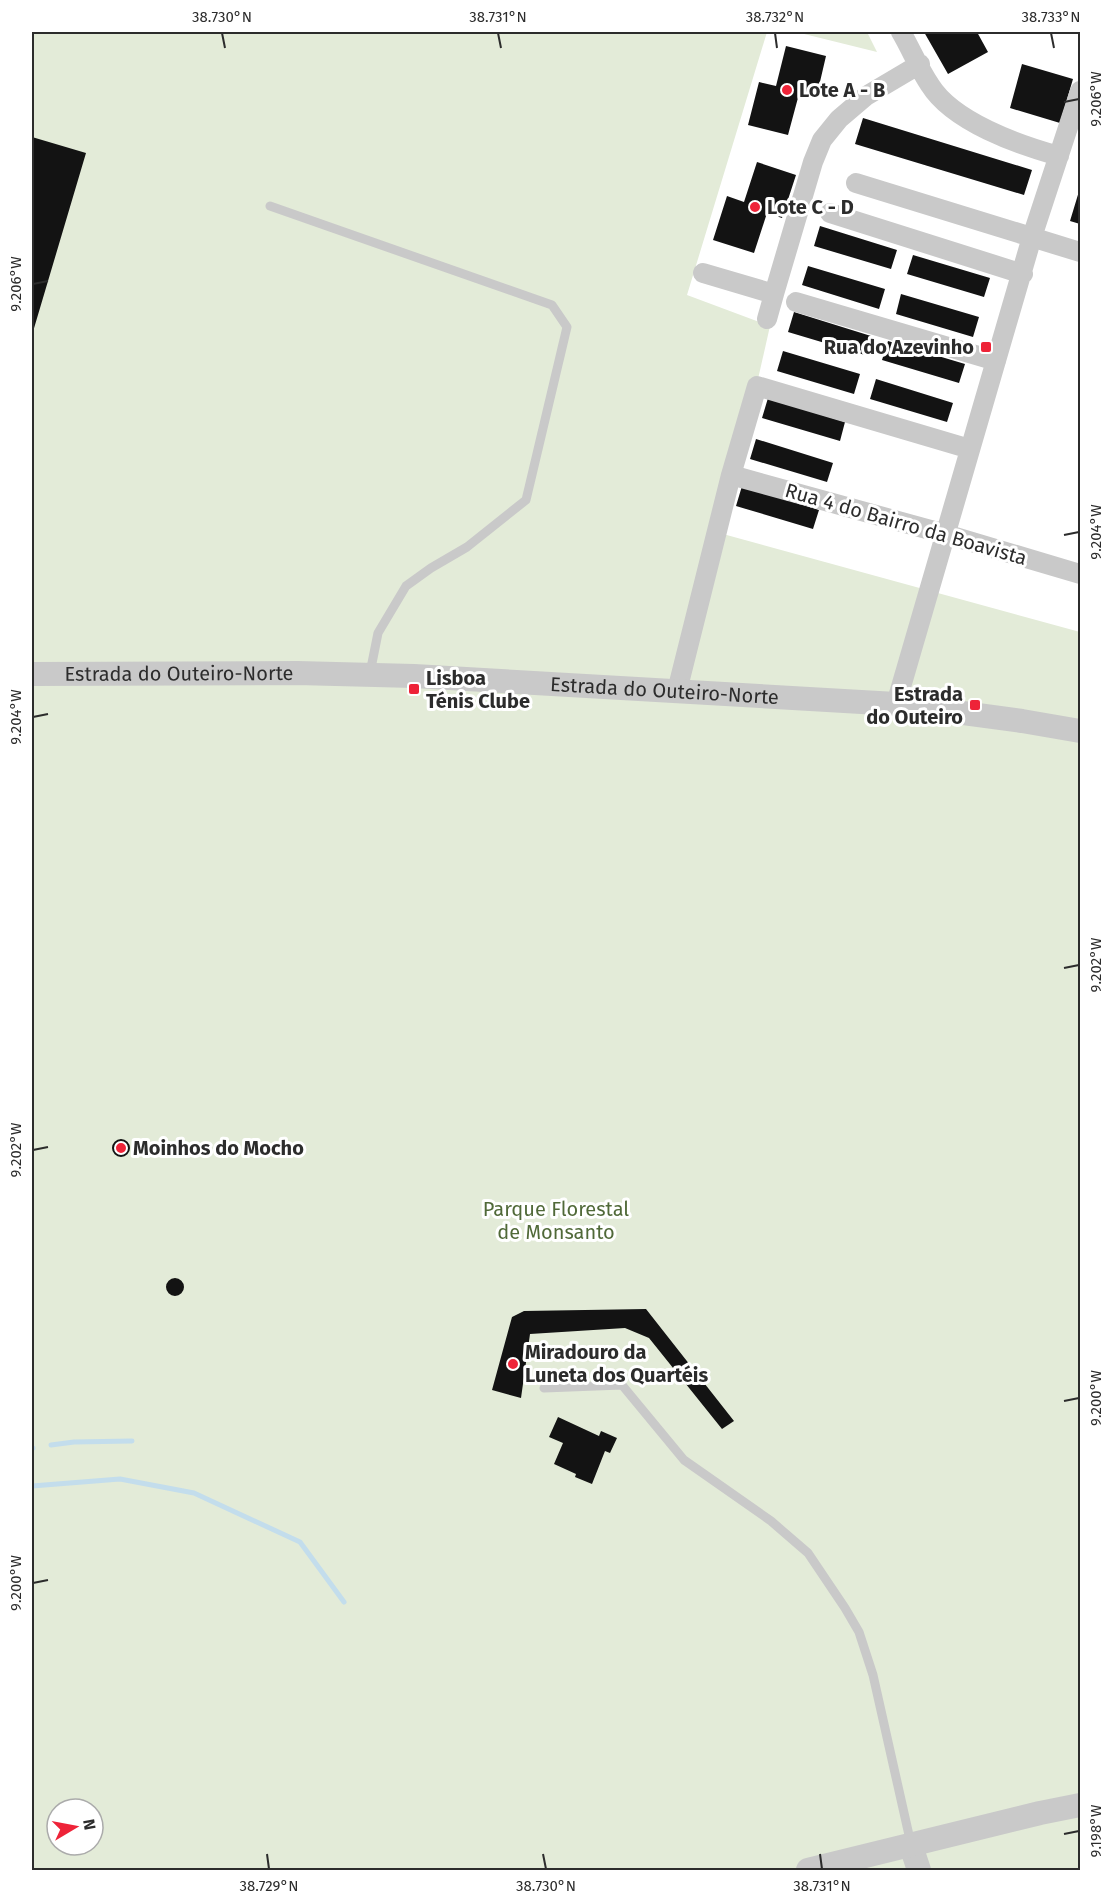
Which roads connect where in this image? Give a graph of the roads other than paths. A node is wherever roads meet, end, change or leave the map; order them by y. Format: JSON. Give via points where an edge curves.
{"nodes":[{"id":1,"x":901,"y":32,"type":"edge"},
{"id":2,"x":920,"y":64,"type":"junction"},
{"id":3,"x":1080,"y":92,"type":"edge"},
{"id":4,"x":1059,"y":156,"type":"junction"},
{"id":5,"x":856,"y":183,"type":"dead end"},
{"id":6,"x":270,"y":206,"type":"dead end"},
{"id":7,"x":830,"y":213,"type":"dead end"},
{"id":8,"x":1032,"y":237,"type":"junction"},
{"id":9,"x":1080,"y":252,"type":"edge"},
{"id":10,"x":703,"y":273,"type":"dead end"},
{"id":11,"x":1023,"y":274,"type":"junction"},
{"id":12,"x":774,"y":294,"type":"junction"},
{"id":13,"x":796,"y":302,"type":"dead end"},
{"id":14,"x":766,"y":319,"type":"dead end"},
{"id":15,"x":996,"y":361,"type":"junction"},
{"id":16,"x":970,"y":448,"type":"junction"},
{"id":17,"x":730,"y":475,"type":"junction"},
{"id":18,"x":945,"y":534,"type":"junction"},
{"id":19,"x":1080,"y":574,"type":"edge"},
{"id":20,"x":32,"y":674,"type":"edge"},
{"id":21,"x":369,"y":675,"type":"junction"},
{"id":22,"x":677,"y":691,"type":"junction"},
{"id":23,"x":896,"y":704,"type":"junction"},
{"id":24,"x":1080,"y":731,"type":"edge"},
{"id":25,"x":544,"y":1388,"type":"dead end"},
{"id":26,"x":1080,"y":1805,"type":"edge"},
{"id":27,"x":911,"y":1846,"type":"junction"},
{"id":28,"x":808,"y":1870,"type":"edge"},
{"id":29,"x":919,"y":1870,"type":"edge"}],
"edges":[{"from":1,"to":2,"type":"street"},
{"from":2,"to":4,"type":"street","via":[[930,87],[971,122]]},
{"from":2,"to":12,"type":"street","via":[[866,96],[822,140]]},
{"from":3,"to":4,"type":"street"},
{"from":4,"to":8,"type":"street"},
{"from":5,"to":8,"type":"street"},
{"from":6,"to":21,"type":"lane","via":[[552,305],[567,327],[526,500],[467,547],[406,586],[378,633]]},
{"from":7,"to":11,"type":"street"},
{"from":8,"to":9,"type":"street"},
{"from":8,"to":11,"type":"street"},
{"from":10,"to":12,"type":"street"},
{"from":11,"to":15,"type":"street"},
{"from":12,"to":14,"type":"street"},
{"from":13,"to":15,"type":"street"},
{"from":15,"to":16,"type":"street"},
{"from":16,"to":17,"type":"street","via":[[757,386]]},
{"from":16,"to":18,"type":"street"},
{"from":17,"to":18,"type":"street","name":"Rua 4 do Bairro da Boavista"},
{"from":17,"to":22,"type":"street"},
{"from":18,"to":19,"type":"street","name":"Rua 4 do Bairro da Boavista"},
{"from":18,"to":23,"type":"street"},
{"from":20,"to":21,"type":"street","name":"Estrada do Outeiro-Norte"},
{"from":21,"to":22,"type":"street","name":"Estrada do Outeiro-Norte"},
{"from":22,"to":23,"type":"street","name":"Estrada do Outeiro-Norte"},
{"from":23,"to":24,"type":"street","name":"Estrada do Outeiro-Norte"},
{"from":25,"to":27,"type":"lane","via":[[622,1385],[684,1460],[771,1521],[808,1553],[859,1632],[885,1720]]},
{"from":26,"to":27,"type":"street"},
{"from":27,"to":28,"type":"street"},
{"from":27,"to":29,"type":"street"}]}
